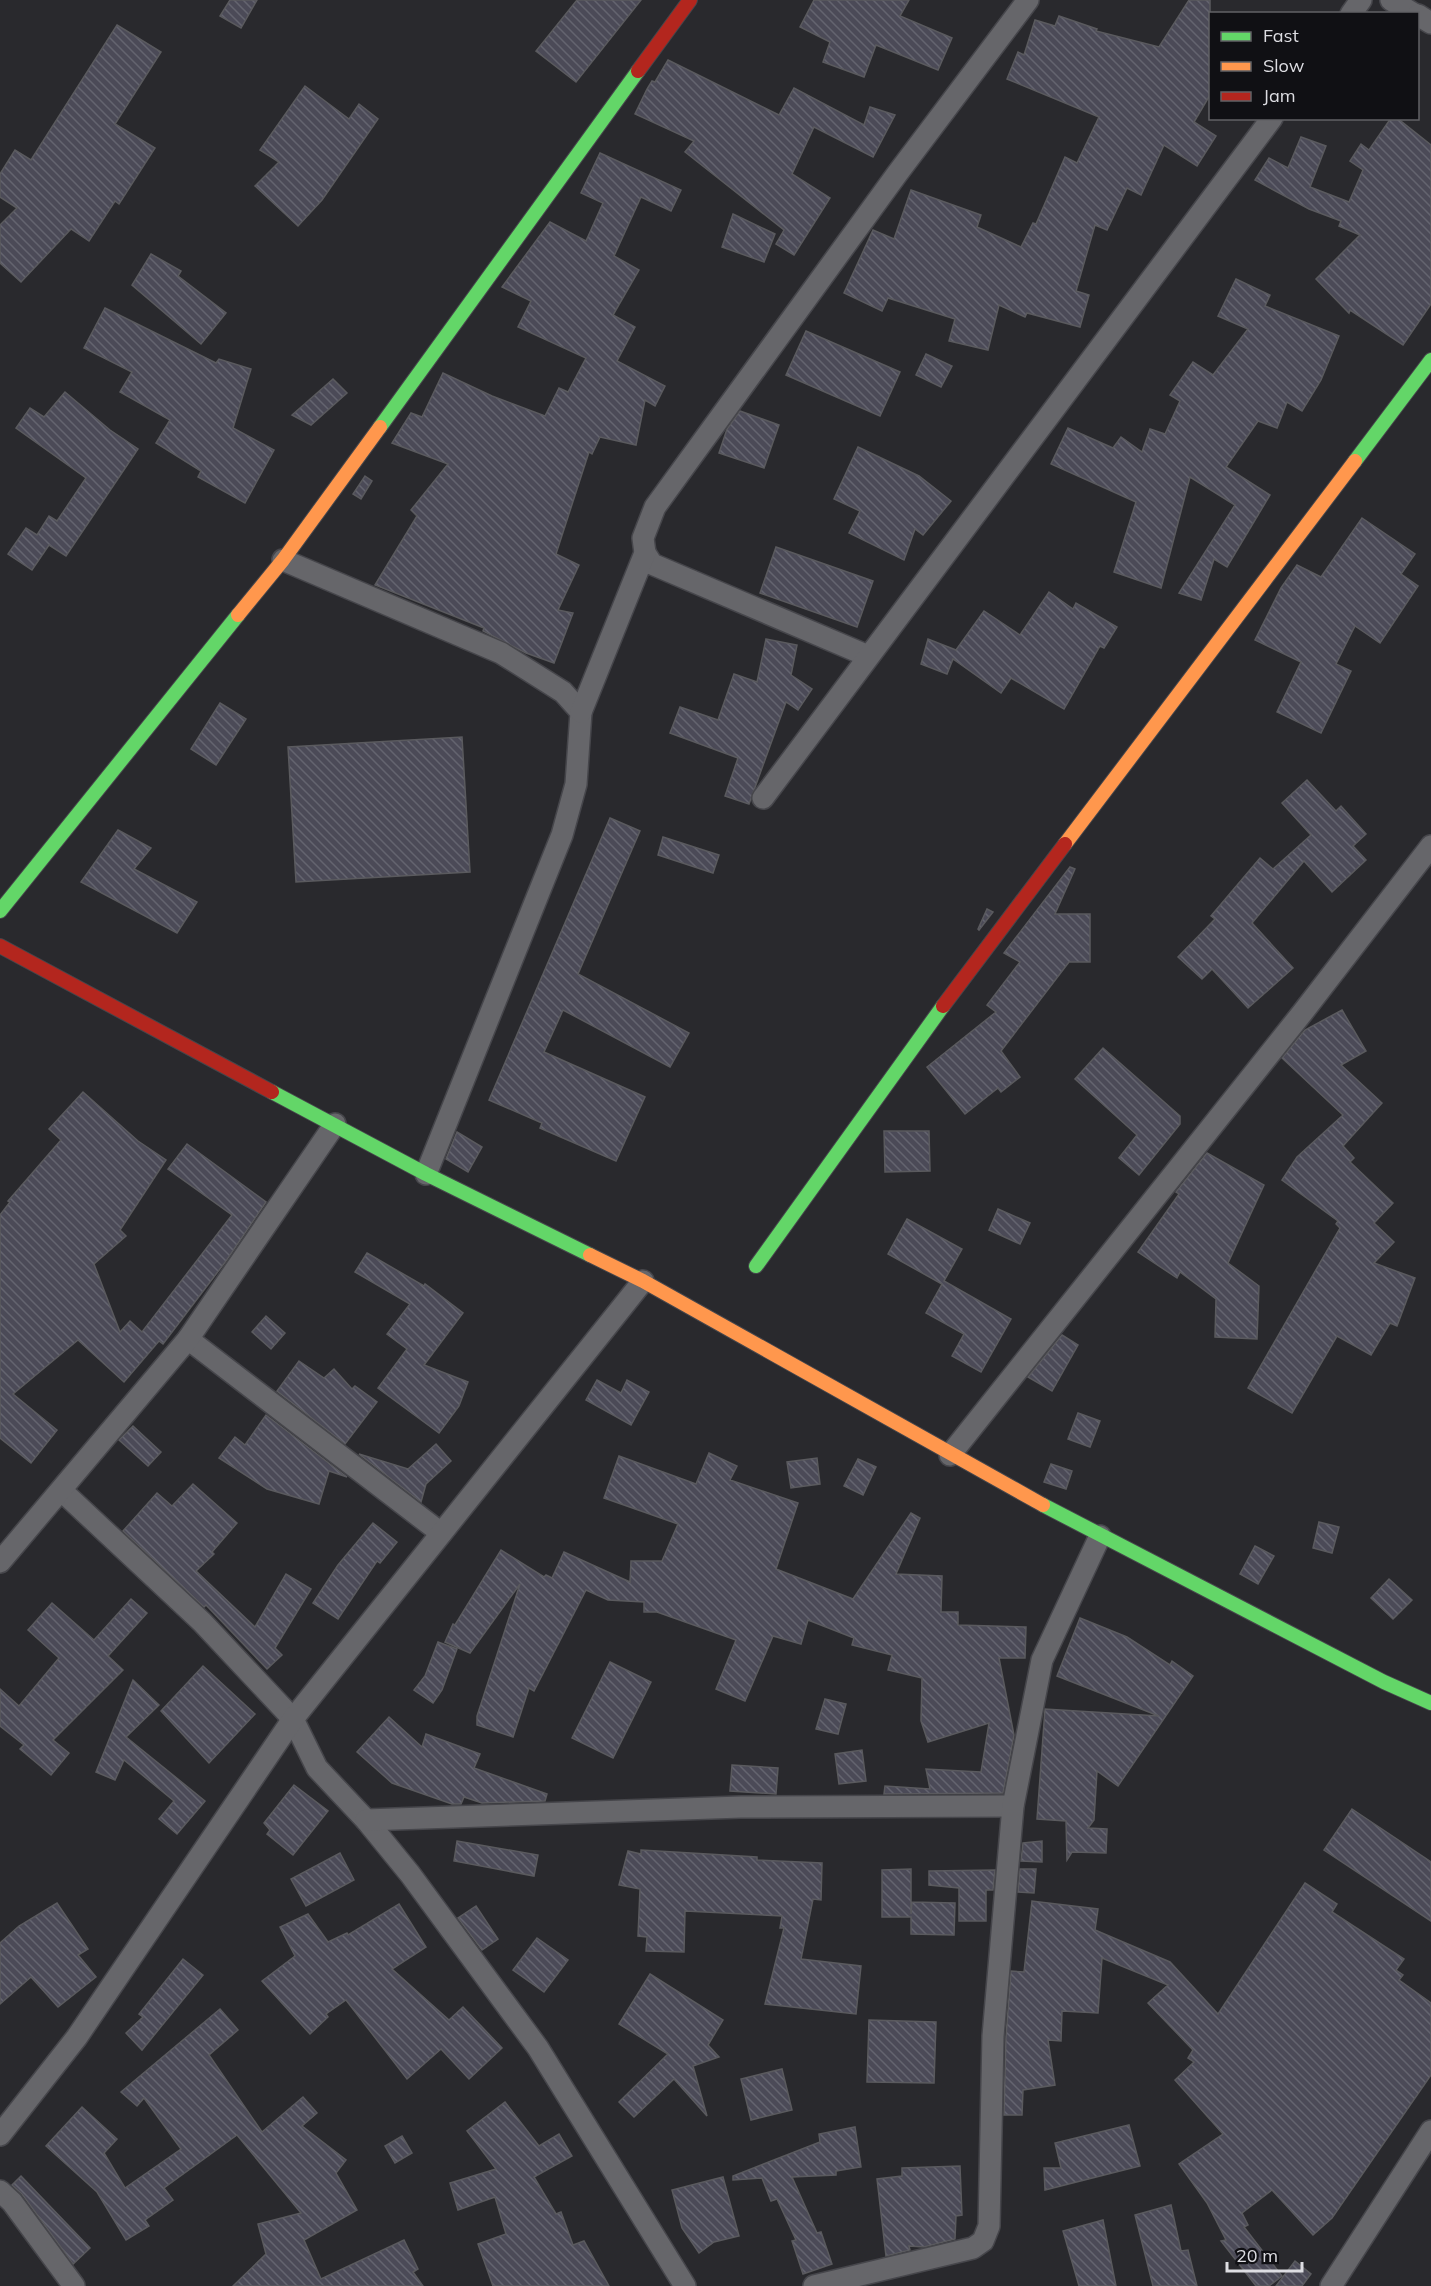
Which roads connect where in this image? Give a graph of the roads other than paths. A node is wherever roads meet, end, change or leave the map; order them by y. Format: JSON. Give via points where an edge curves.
{"nodes":[{"id":1,"x":690,"y":0,"type":"edge"},
{"id":2,"x":1028,"y":0,"type":"edge"},
{"id":3,"x":1391,"y":0,"type":"edge"},
{"id":4,"x":1412,"y":12,"type":"edge"},
{"id":5,"x":1270,"y":120,"type":"edge"},
{"id":6,"x":1431,"y":360,"type":"edge"},
{"id":7,"x":645,"y":553,"type":"junction"},
{"id":8,"x":283,"y":560,"type":"junction"},
{"id":9,"x":868,"y":656,"type":"junction"},
{"id":10,"x":581,"y":712,"type":"junction"},
{"id":11,"x":763,"y":798,"type":"dead end"},
{"id":12,"x":1431,"y":846,"type":"edge"},
{"id":13,"x":0,"y":911,"type":"edge"},
{"id":14,"x":0,"y":946,"type":"edge"},
{"id":15,"x":334,"y":1124,"type":"junction"},
{"id":16,"x":426,"y":1174,"type":"junction"},
{"id":17,"x":756,"y":1266,"type":"dead end"},
{"id":18,"x":643,"y":1281,"type":"junction"},
{"id":19,"x":188,"y":1339,"type":"junction"},
{"id":20,"x":950,"y":1455,"type":"junction"},
{"id":21,"x":62,"y":1491,"type":"junction"},
{"id":22,"x":441,"y":1533,"type":"junction"},
{"id":23,"x":1100,"y":1536,"type":"junction"},
{"id":24,"x":0,"y":1562,"type":"edge"},
{"id":25,"x":1431,"y":1703,"type":"edge"},
{"id":26,"x":293,"y":1719,"type":"junction"},
{"id":27,"x":1013,"y":1806,"type":"junction"},
{"id":28,"x":366,"y":1820,"type":"junction"},
{"id":29,"x":1431,"y":2131,"type":"edge"},
{"id":30,"x":0,"y":2135,"type":"edge"},
{"id":31,"x":0,"y":2191,"type":"edge"},
{"id":32,"x":74,"y":2286,"type":"edge"},
{"id":33,"x":685,"y":2286,"type":"edge"},
{"id":34,"x":814,"y":2286,"type":"edge"},
{"id":35,"x":1331,"y":2286,"type":"edge"}],
"edges":[{"from":1,"to":8,"type":"street"},
{"from":2,"to":7,"type":"street","via":[[655,507],[643,538]]},
{"from":3,"to":4,"type":"street"},
{"from":5,"to":9,"type":"street"},
{"from":6,"to":17,"type":"street","via":[[901,1062]]},
{"from":7,"to":9,"type":"street","via":[[652,564]]},
{"from":7,"to":10,"type":"street"},
{"from":8,"to":10,"type":"street","via":[[501,653],[563,692]]},
{"from":8,"to":13,"type":"street"},
{"from":9,"to":11,"type":"street"},
{"from":10,"to":16,"type":"street","via":[[576,784],[562,835]]},
{"from":12,"to":20,"type":"street"},
{"from":14,"to":15,"type":"street"},
{"from":15,"to":16,"type":"street"},
{"from":15,"to":19,"type":"street"},
{"from":16,"to":18,"type":"street"},
{"from":18,"to":20,"type":"street"},
{"from":18,"to":22,"type":"street"},
{"from":19,"to":21,"type":"street"},
{"from":19,"to":22,"type":"street"},
{"from":20,"to":23,"type":"street"},
{"from":21,"to":24,"type":"street"},
{"from":21,"to":26,"type":"street","via":[[202,1622]]},
{"from":22,"to":26,"type":"street"},
{"from":23,"to":25,"type":"street"},
{"from":23,"to":27,"type":"street","via":[[1042,1660]]},
{"from":26,"to":28,"type":"street","via":[[317,1768]]},
{"from":26,"to":30,"type":"street","via":[[76,2037]]},
{"from":27,"to":28,"type":"street","via":[[741,1807]]},
{"from":27,"to":34,"type":"street","via":[[993,2036],[988,2226],[983,2241],[973,2248]]},
{"from":28,"to":33,"type":"street","via":[[538,2048]]},
{"from":29,"to":35,"type":"street"},
{"from":31,"to":32,"type":"street"}]}
